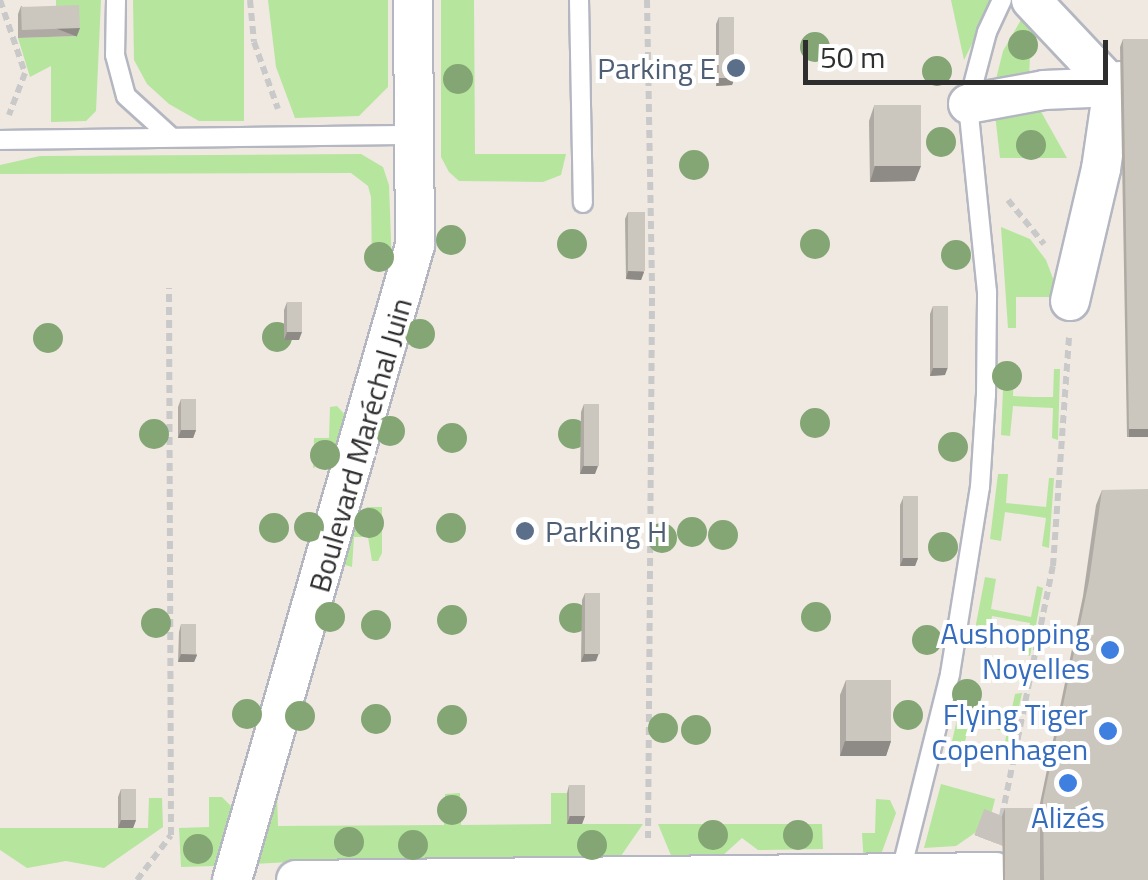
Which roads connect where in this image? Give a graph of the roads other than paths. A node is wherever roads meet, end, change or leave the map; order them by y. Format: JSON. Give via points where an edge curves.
{"nodes":[{"id":1,"x":116,"y":0,"type":"edge"},
{"id":2,"x":414,"y":0,"type":"edge"},
{"id":3,"x":579,"y":0,"type":"edge"},
{"id":4,"x":1002,"y":0,"type":"edge"},
{"id":5,"x":1030,"y":0,"type":"edge"},
{"id":6,"x":1117,"y":84,"type":"junction"},
{"id":7,"x":968,"y":104,"type":"junction"},
{"id":8,"x":413,"y":135,"type":"junction"},
{"id":9,"x":170,"y":136,"type":"junction"},
{"id":10,"x":1,"y":140,"type":"edge"},
{"id":11,"x":582,"y":203,"type":"dead end"},
{"id":12,"x":1070,"y":301,"type":"road end"},
{"id":13,"x":995,"y":852,"type":"edge"},
{"id":14,"x":900,"y":877,"type":"edge"},
{"id":15,"x":232,"y":880,"type":"edge"},
{"id":16,"x":296,"y":880,"type":"edge"}],
"edges":[{"from":1,"to":9,"type":"lane","via":[[115,54],[126,96]]},
{"from":2,"to":8,"type":"street","name":"Boulevard Maréchal Juin"},
{"from":3,"to":11,"type":"lane"},
{"from":4,"to":7,"type":"lane","via":[[986,32]]},
{"from":5,"to":6,"type":"street"},
{"from":6,"to":7,"type":"street"},
{"from":6,"to":12,"type":"street"},
{"from":7,"to":14,"type":"lane","via":[[987,292],[984,450],[950,674]]},
{"from":8,"to":9,"type":"lane"},
{"from":8,"to":15,"type":"street","name":"Boulevard Maréchal Juin","via":[[415,245],[406,285]]},
{"from":9,"to":10,"type":"lane"},
{"from":13,"to":14,"type":"street"},
{"from":14,"to":16,"type":"street"}]}
